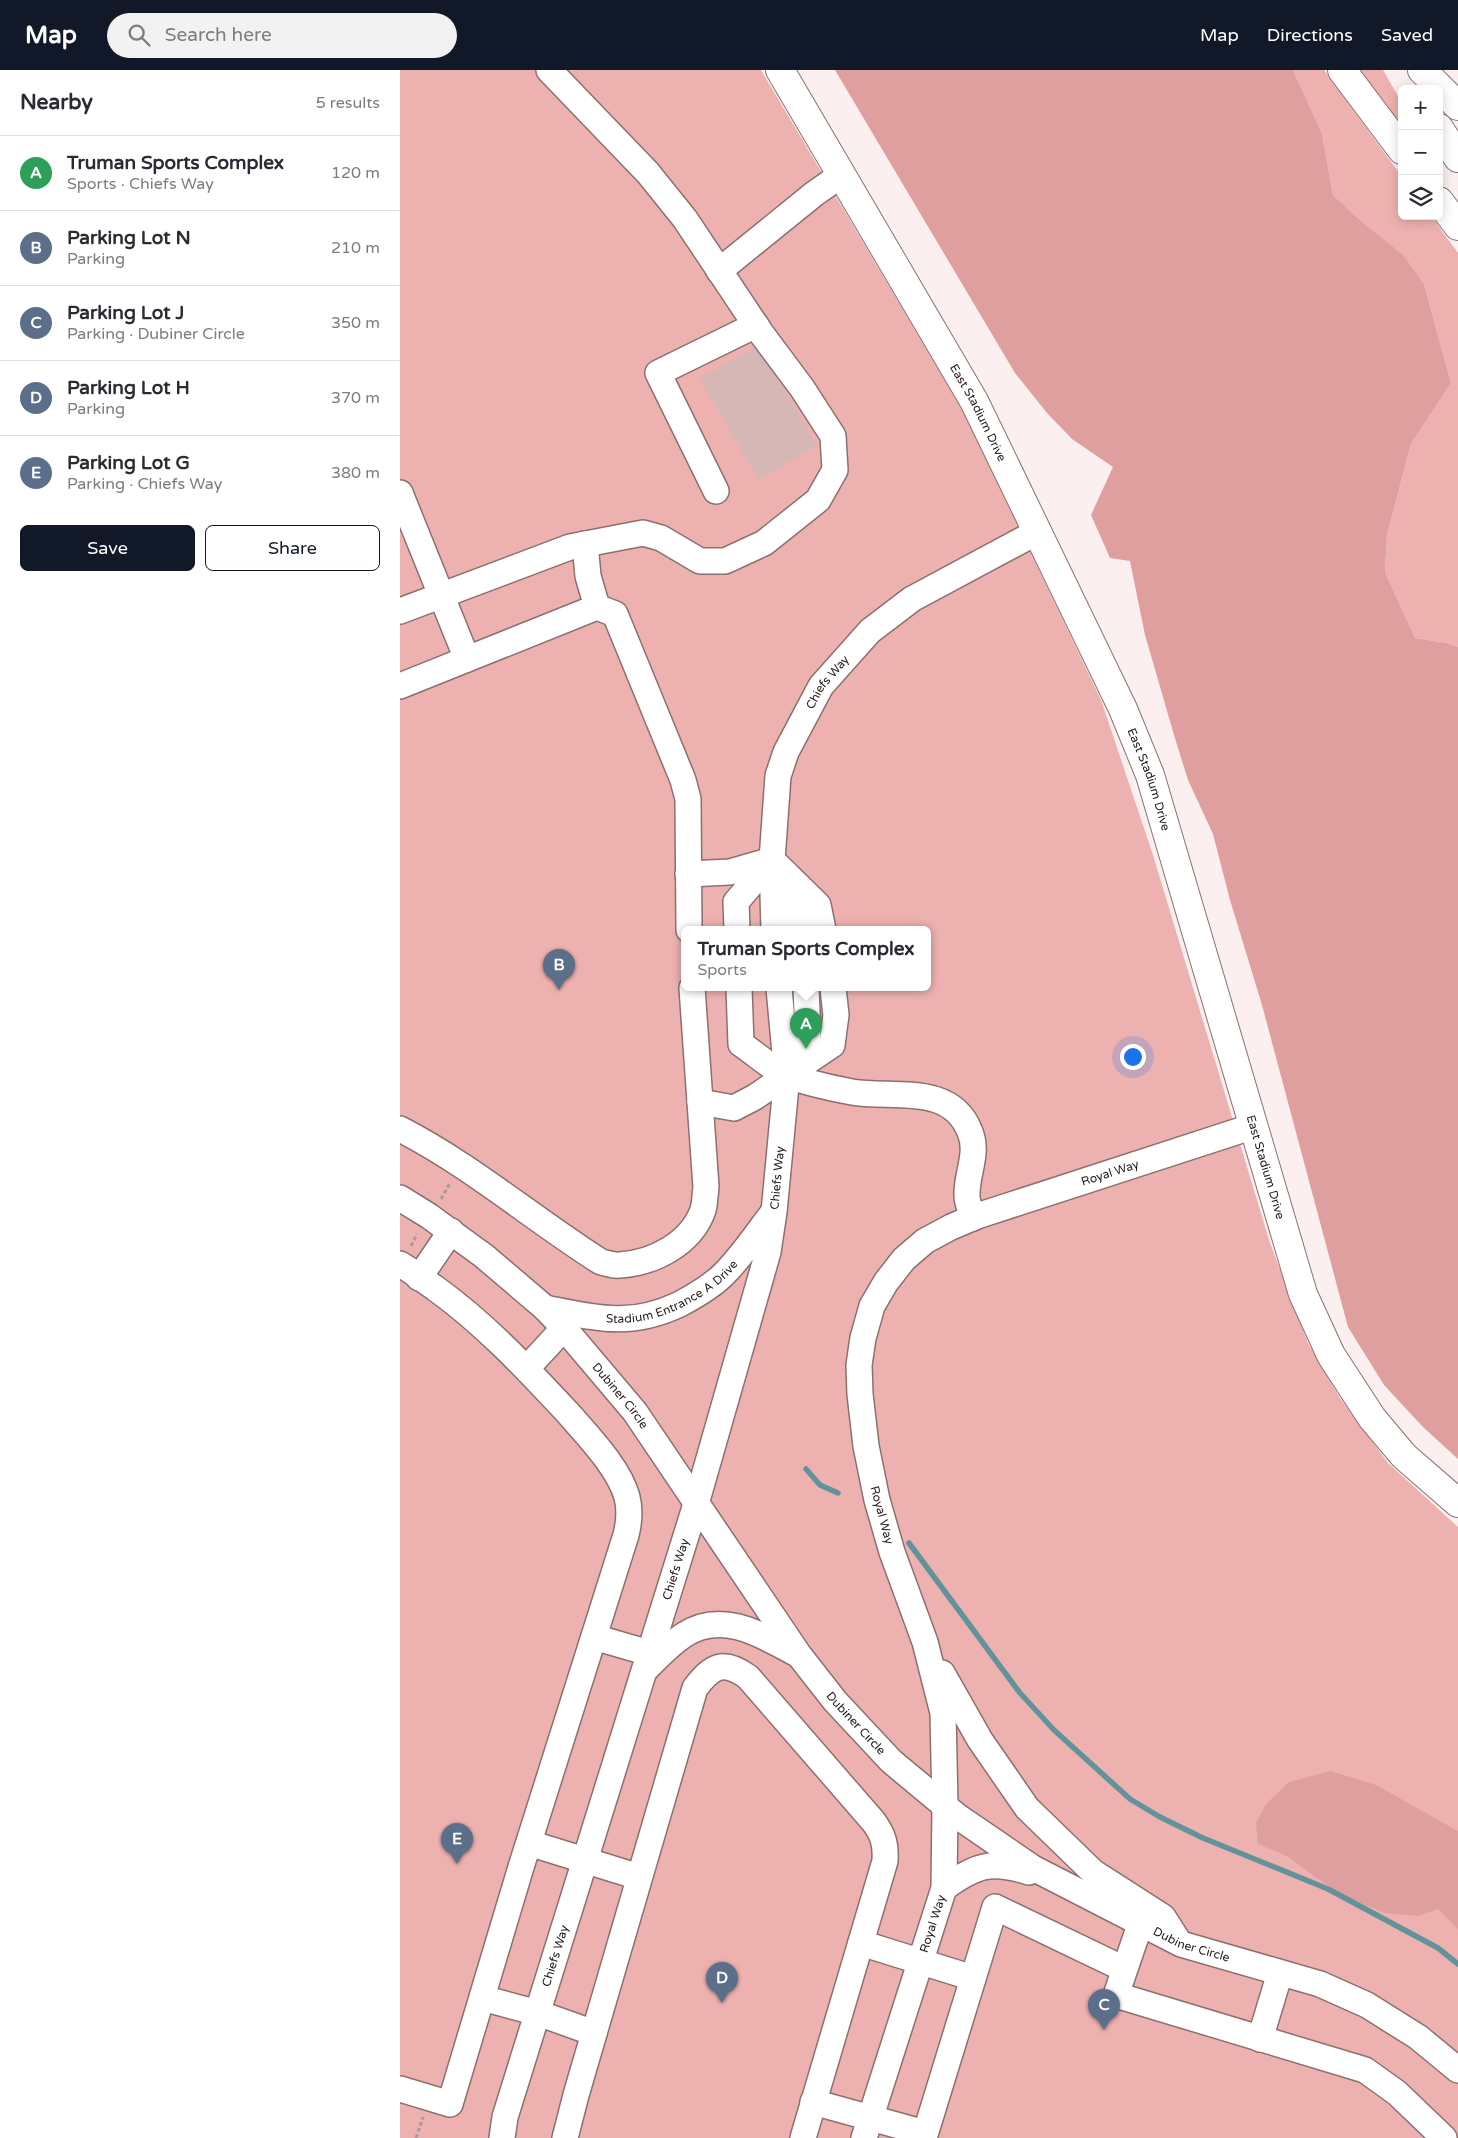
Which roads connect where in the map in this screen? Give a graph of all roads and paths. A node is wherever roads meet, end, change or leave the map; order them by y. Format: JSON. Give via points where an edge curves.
{"nodes":[{"id":1,"x":549,"y":70,"type":"edge"},
{"id":2,"x":780,"y":70,"type":"edge"},
{"id":3,"x":1342,"y":70,"type":"edge"},
{"id":4,"x":1405,"y":70,"type":"edge"},
{"id":5,"x":1422,"y":70,"type":"edge"},
{"id":6,"x":1413,"y":85,"type":"edge"},
{"id":7,"x":1458,"y":106,"type":"edge"},
{"id":8,"x":1440,"y":130,"type":"edge"},
{"id":9,"x":1398,"y":145,"type":"edge"},
{"id":10,"x":1458,"y":158,"type":"edge"},
{"id":11,"x":841,"y":175,"type":"junction"},
{"id":12,"x":1443,"y":205,"type":"edge"},
{"id":13,"x":1458,"y":226,"type":"edge"},
{"id":14,"x":719,"y":271,"type":"junction"},
{"id":15,"x":756,"y":326,"type":"junction"},
{"id":16,"x":716,"y":491,"type":"dead end"},
{"id":17,"x":400,"y":493,"type":"edge"},
{"id":18,"x":1037,"y":532,"type":"junction"},
{"id":19,"x":585,"y":544,"type":"junction"},
{"id":20,"x":441,"y":596,"type":"junction"},
{"id":21,"x":598,"y":607,"type":"junction"},
{"id":22,"x":400,"y":611,"type":"edge"},
{"id":23,"x":467,"y":659,"type":"junction"},
{"id":24,"x":400,"y":686,"type":"edge"},
{"id":25,"x":772,"y":860,"type":"junction"},
{"id":26,"x":688,"y":874,"type":"junction"},
{"id":27,"x":689,"y":926,"type":"edge"},
{"id":28,"x":737,"y":926,"type":"edge"},
{"id":29,"x":750,"y":926,"type":"edge"},
{"id":30,"x":762,"y":926,"type":"edge"},
{"id":31,"x":774,"y":926,"type":"edge"},
{"id":32,"x":786,"y":926,"type":"edge"},
{"id":33,"x":799,"y":926,"type":"edge"},
{"id":34,"x":810,"y":926,"type":"edge"},
{"id":35,"x":822,"y":926,"type":"edge"},
{"id":36,"x":692,"y":991,"type":"edge"},
{"id":37,"x":739,"y":991,"type":"edge"},
{"id":38,"x":753,"y":991,"type":"edge"},
{"id":39,"x":766,"y":991,"type":"edge"},
{"id":40,"x":779,"y":991,"type":"edge"},
{"id":41,"x":792,"y":991,"type":"edge"},
{"id":42,"x":806,"y":991,"type":"edge"},
{"id":43,"x":819,"y":991,"type":"edge"},
{"id":44,"x":832,"y":991,"type":"edge"},
{"id":45,"x":787,"y":1075,"type":"junction"},
{"id":46,"x":700,"y":1102,"type":"junction"},
{"id":47,"x":1254,"y":1126,"type":"junction"},
{"id":48,"x":400,"y":1129,"type":"edge"},
{"id":49,"x":400,"y":1198,"type":"edge"},
{"id":50,"x":774,"y":1212,"type":"junction"},
{"id":51,"x":973,"y":1218,"type":"junction"},
{"id":52,"x":421,"y":1229,"type":"dead end"},
{"id":53,"x":451,"y":1231,"type":"junction"},
{"id":54,"x":410,"y":1264,"type":"edge"},
{"id":55,"x":545,"y":1308,"type":"junction"},
{"id":56,"x":564,"y":1328,"type":"junction"},
{"id":57,"x":527,"y":1368,"type":"junction"},
{"id":58,"x":1458,"y":1503,"type":"edge"},
{"id":59,"x":696,"y":1504,"type":"junction"},
{"id":60,"x":594,"y":1637,"type":"junction"},
{"id":61,"x":925,"y":1642,"type":"junction"},
{"id":62,"x":800,"y":1655,"type":"junction"},
{"id":63,"x":646,"y":1663,"type":"junction"},
{"id":64,"x":945,"y":1806,"type":"junction"},
{"id":65,"x":529,"y":1843,"type":"junction"},
{"id":66,"x":584,"y":1859,"type":"junction"},
{"id":67,"x":639,"y":1878,"type":"junction"},
{"id":68,"x":1056,"y":1880,"type":"junction"},
{"id":69,"x":944,"y":1888,"type":"junction"},
{"id":70,"x":1140,"y":1925,"type":"junction"},
{"id":71,"x":861,"y":1943,"type":"junction"},
{"id":72,"x":1181,"y":1944,"type":"junction"},
{"id":73,"x":920,"y":1962,"type":"junction"},
{"id":74,"x":1124,"y":1969,"type":"junction"},
{"id":75,"x":1280,"y":1974,"type":"junction"},
{"id":76,"x":973,"y":1978,"type":"junction"},
{"id":77,"x":482,"y":1998,"type":"junction"},
{"id":78,"x":538,"y":2014,"type":"junction"},
{"id":79,"x":594,"y":2033,"type":"junction"},
{"id":80,"x":1260,"y":2039,"type":"junction"},
{"id":81,"x":1458,"y":2070,"type":"edge"},
{"id":82,"x":400,"y":2089,"type":"edge"},
{"id":83,"x":813,"y":2102,"type":"junction"},
{"id":84,"x":867,"y":2128,"type":"edge"},
{"id":85,"x":925,"y":2136,"type":"edge"},
{"id":86,"x":502,"y":2138,"type":"edge"},
{"id":87,"x":565,"y":2138,"type":"edge"},
{"id":88,"x":803,"y":2138,"type":"edge"},
{"id":89,"x":1444,"y":2138,"type":"edge"}],
"edges":[{"from":1,"to":14,"type":"street","via":[[648,173],[685,219]]},
{"from":2,"to":11,"type":"main road","name":"East Stadium Drive"},
{"from":3,"to":9,"type":"main road"},
{"from":4,"to":6,"type":"main road"},
{"from":5,"to":7,"type":"main road"},
{"from":8,"to":10,"type":"main road"},
{"from":11,"to":14,"type":"street"},
{"from":11,"to":18,"type":"main road","name":"East Stadium Drive","via":[[974,401]]},
{"from":12,"to":13,"type":"main road"},
{"from":14,"to":15,"type":"street"},
{"from":15,"to":16,"type":"street","via":[[658,373]]},
{"from":15,"to":19,"type":"street","via":[[833,436],[835,470],[818,500],[764,543],[725,561],[700,561],[661,538],[643,532]]},
{"from":17,"to":20,"type":"street"},
{"from":18,"to":25,"type":"street","name":"Chiefs Way","via":[[912,599],[870,631],[821,686],[786,752],[778,776]]},
{"from":18,"to":47,"type":"main road","name":"East Stadium Drive","via":[[1123,709],[1150,776]]},
{"from":19,"to":20,"type":"street"},
{"from":19,"to":21,"type":"street","via":[[588,576]]},
{"from":20,"to":22,"type":"street"},
{"from":20,"to":23,"type":"street"},
{"from":21,"to":23,"type":"street"},
{"from":21,"to":26,"type":"street","via":[[615,614],[683,780],[688,799]]},
{"from":23,"to":24,"type":"street"},
{"from":25,"to":26,"type":"street","via":[[730,872]]},
{"from":25,"to":28,"type":"street","via":[[736,902]]},
{"from":25,"to":29,"type":"street","via":[[748,907]]},
{"from":25,"to":30,"type":"street","via":[[760,911]]},
{"from":25,"to":31,"type":"street","name":"Chiefs Way"},
{"from":25,"to":32,"type":"street"},
{"from":25,"to":33,"type":"street","via":[[797,913]]},
{"from":25,"to":34,"type":"street","via":[[808,911]]},
{"from":25,"to":35,"type":"street","via":[[818,905]]},
{"from":26,"to":27,"type":"street"},
{"from":36,"to":46,"type":"street"},
{"from":37,"to":45,"type":"street","via":[[741,1044]]},
{"from":38,"to":45,"type":"street","via":[[756,1044]]},
{"from":39,"to":45,"type":"street","via":[[769,1046]]},
{"from":40,"to":45,"type":"street","name":"Chiefs Way"},
{"from":41,"to":45,"type":"street","via":[[796,1034]]},
{"from":42,"to":45,"type":"street","via":[[808,1036]]},
{"from":43,"to":45,"type":"street","via":[[820,1042]]},
{"from":44,"to":45,"type":"street","via":[[836,1015],[832,1044]]},
{"from":45,"to":46,"type":"street","via":[[734,1108]]},
{"from":45,"to":50,"type":"street","name":"Chiefs Way"},
{"from":45,"to":51,"type":"street","via":[[853,1092],[921,1096],[937,1100],[957,1112],[968,1126],[974,1143],[967,1197]]},
{"from":46,"to":48,"type":"street","via":[[706,1187],[703,1211],[689,1233],[672,1250],[654,1259],[619,1266],[600,1262],[486,1182]]},
{"from":47,"to":51,"type":"street","name":"Royal Way"},
{"from":47,"to":58,"type":"main road","name":"East Stadium Drive","via":[[1303,1294],[1331,1355],[1372,1418],[1404,1456]]},
{"from":49,"to":53,"type":"street","name":"Dubiner Circle"},
{"from":50,"to":55,"type":"street","name":"Stadium Entrance A Drive","via":[[724,1274],[693,1297],[666,1310],[628,1319],[597,1318]]},
{"from":50,"to":59,"type":"street","name":"Chiefs Way","via":[[768,1252]]},
{"from":51,"to":61,"type":"street","name":"Royal Way","via":[[925,1241],[904,1259],[886,1282],[872,1306],[859,1365],[866,1446],[877,1500]]},
{"from":52,"to":54,"type":"path"},
{"from":53,"to":54,"type":"street"},
{"from":53,"to":55,"type":"street","name":"Dubiner Circle"},
{"from":54,"to":57,"type":"street"},
{"from":55,"to":56,"type":"street","name":"Dubiner Circle"},
{"from":56,"to":57,"type":"street"},
{"from":56,"to":59,"type":"street","name":"Dubiner Circle","via":[[635,1412]]},
{"from":57,"to":60,"type":"street","via":[[595,1445],[627,1497],[626,1535]]},
{"from":59,"to":62,"type":"street","name":"Dubiner Circle"},
{"from":59,"to":63,"type":"street","name":"Chiefs Way"},
{"from":60,"to":63,"type":"street"},
{"from":60,"to":65,"type":"street"},
{"from":61,"to":64,"type":"street","name":"Royal Way","via":[[943,1713]]},
{"from":61,"to":72,"type":"street","via":[[980,1740],[1027,1808],[1092,1872],[1164,1917]]},
{"from":62,"to":63,"type":"street","via":[[740,1626],[713,1625],[686,1633]]},
{"from":62,"to":64,"type":"street","name":"Dubiner Circle","via":[[835,1701],[891,1761]]},
{"from":63,"to":66,"type":"street","name":"Chiefs Way"},
{"from":64,"to":68,"type":"street","name":"Dubiner Circle","via":[[988,1838]]},
{"from":64,"to":69,"type":"street","name":"Royal Way"},
{"from":65,"to":66,"type":"street"},
{"from":65,"to":77,"type":"street"},
{"from":66,"to":67,"type":"street"},
{"from":66,"to":78,"type":"street","name":"Chiefs Way"},
{"from":67,"to":71,"type":"street","via":[[695,1688],[706,1673],[720,1667],[735,1668],[748,1677],[882,1832],[886,1845],[885,1861]]},
{"from":67,"to":79,"type":"street"},
{"from":68,"to":69,"type":"street","via":[[1010,1866],[989,1865],[976,1868]]},
{"from":68,"to":70,"type":"street","name":"Dubiner Circle"},
{"from":69,"to":73,"type":"street","name":"Royal Way"},
{"from":70,"to":72,"type":"street","name":"Dubiner Circle"},
{"from":70,"to":74,"type":"street"},
{"from":71,"to":73,"type":"street"},
{"from":71,"to":83,"type":"street"},
{"from":72,"to":75,"type":"street","name":"Dubiner Circle"},
{"from":73,"to":76,"type":"street"},
{"from":73,"to":84,"type":"street","name":"Royal Way"},
{"from":74,"to":76,"type":"street","via":[[995,1907]]},
{"from":74,"to":80,"type":"street","via":[[1116,1995]]},
{"from":75,"to":80,"type":"street"},
{"from":75,"to":81,"type":"street","name":"Dubiner Circle","via":[[1320,1984],[1367,2005],[1418,2037]]},
{"from":76,"to":85,"type":"street"},
{"from":77,"to":78,"type":"street"},
{"from":77,"to":82,"type":"street","via":[[450,2104]]},
{"from":78,"to":79,"type":"street"},
{"from":78,"to":86,"type":"street","name":"Chiefs Way","via":[[505,2117]]},
{"from":79,"to":87,"type":"street"},
{"from":80,"to":89,"type":"street","via":[[1365,2070],[1397,2093]]},
{"from":83,"to":84,"type":"street"},
{"from":83,"to":88,"type":"street"},
{"from":84,"to":85,"type":"street"}]}
